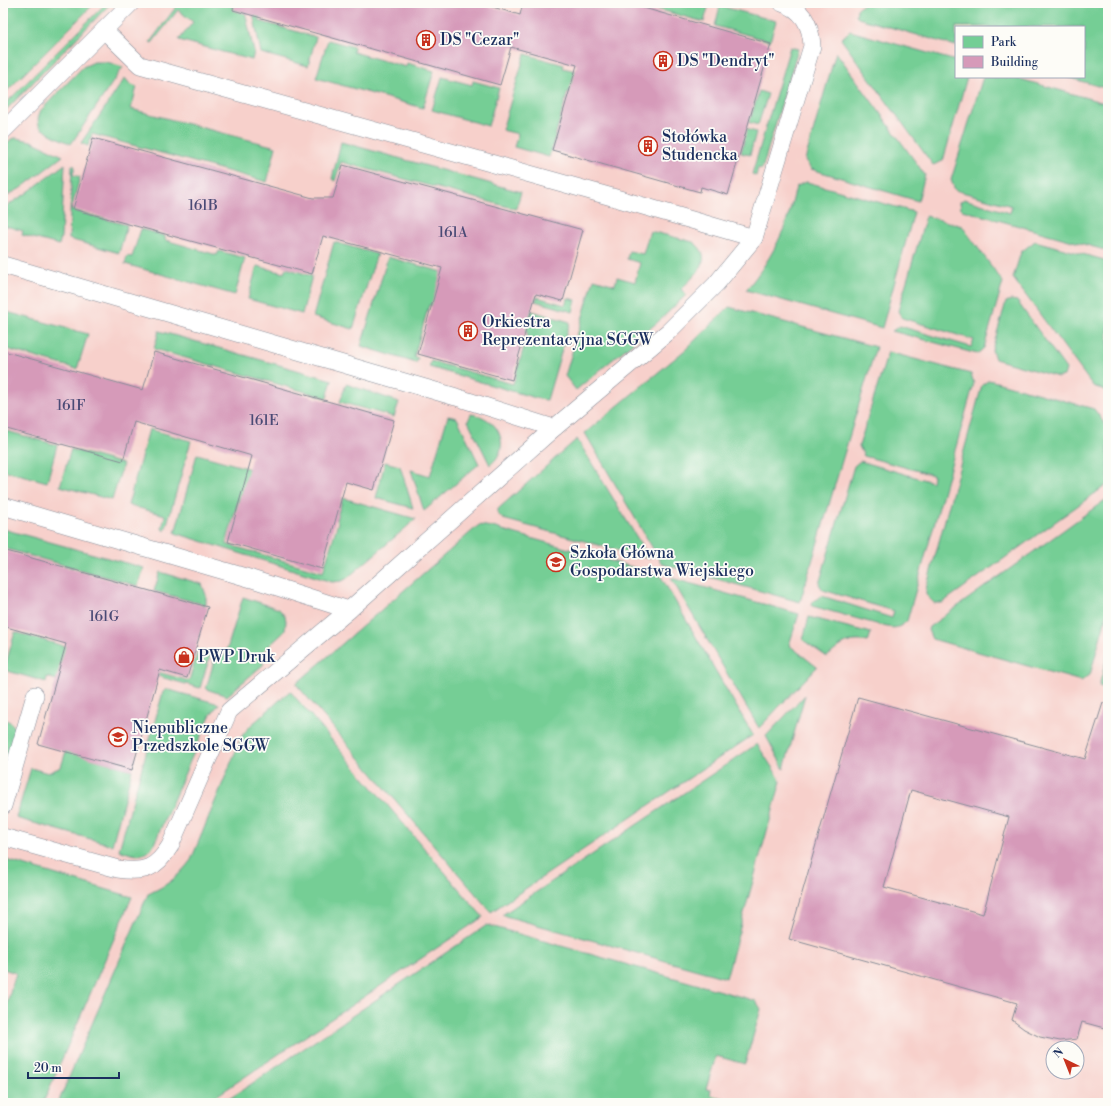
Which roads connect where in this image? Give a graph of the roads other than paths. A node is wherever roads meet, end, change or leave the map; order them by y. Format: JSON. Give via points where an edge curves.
{"nodes":[{"id":1,"x":131,"y":3,"type":"edge"},
{"id":2,"x":782,"y":3,"type":"edge"},
{"id":3,"x":104,"y":30,"type":"junction"},
{"id":4,"x":3,"y":131,"type":"edge"},
{"id":5,"x":754,"y":238,"type":"junction"},
{"id":6,"x":3,"y":265,"type":"edge"},
{"id":7,"x":554,"y":428,"type":"junction"},
{"id":8,"x":3,"y":506,"type":"edge"},
{"id":9,"x":349,"y":610,"type":"junction"},
{"id":10,"x":35,"y":695,"type":"dead end"},
{"id":11,"x":3,"y":806,"type":"edge"},
{"id":12,"x":3,"y":837,"type":"edge"}],
"edges":[{"from":1,"to":3,"type":"lane"},
{"from":2,"to":5,"type":"lane","via":[[791,6],[805,19],[812,32],[812,46]]},
{"from":3,"to":4,"type":"lane"},
{"from":3,"to":5,"type":"lane","via":[[140,65]]},
{"from":5,"to":7,"type":"lane","via":[[716,284],[668,332]]},
{"from":6,"to":7,"type":"lane"},
{"from":7,"to":9,"type":"lane"},
{"from":8,"to":9,"type":"lane"},
{"from":9,"to":12,"type":"lane","via":[[229,711],[170,846],[156,864],[141,870],[118,869]]},
{"from":10,"to":11,"type":"lane"}]}
